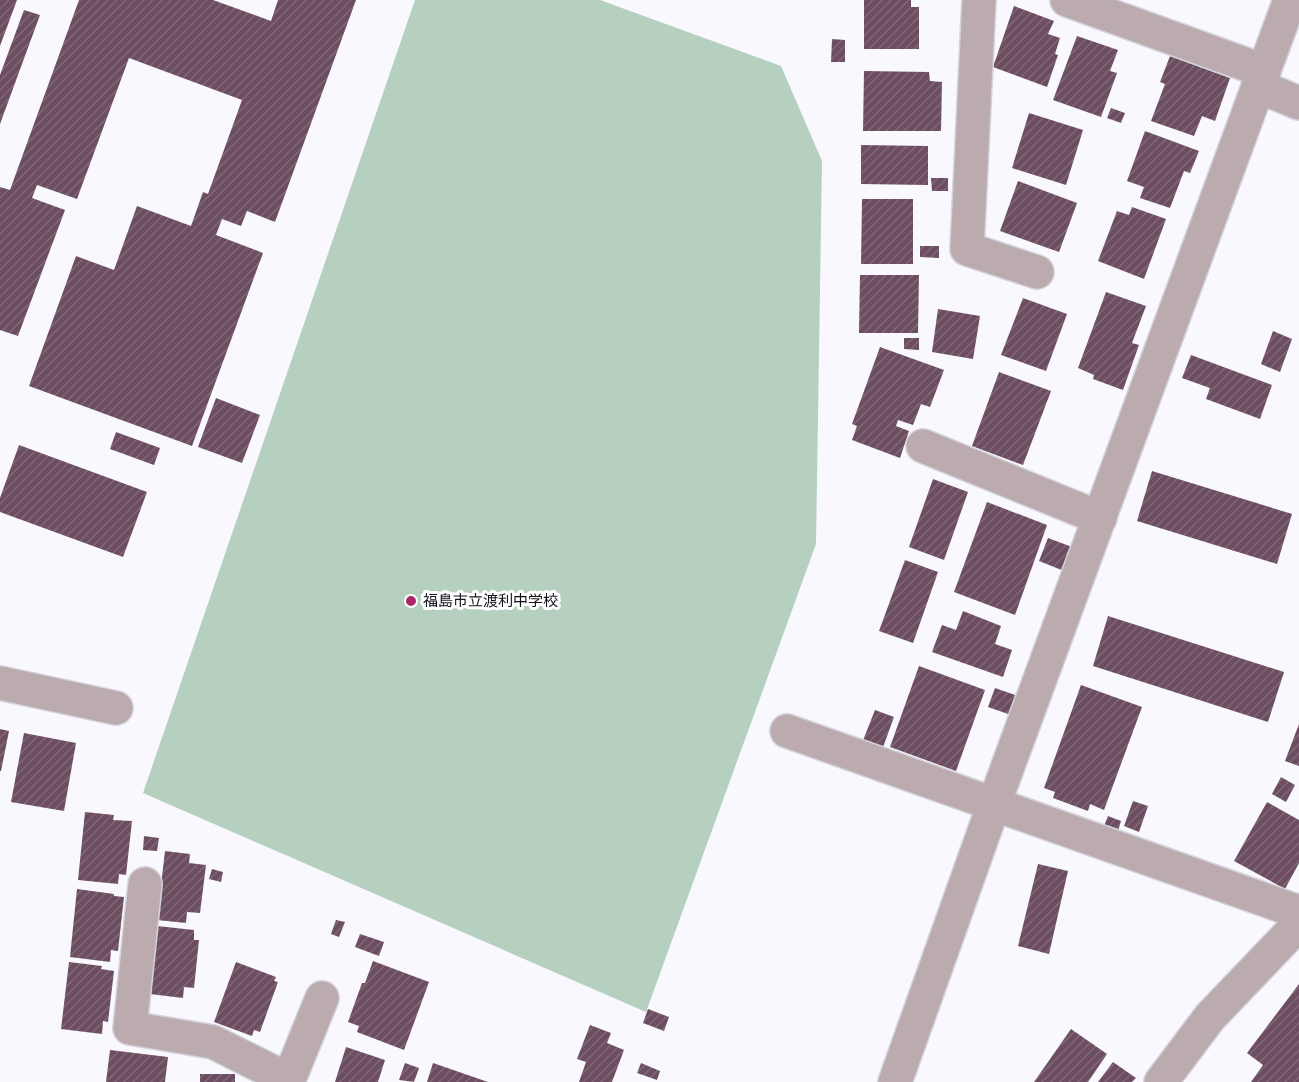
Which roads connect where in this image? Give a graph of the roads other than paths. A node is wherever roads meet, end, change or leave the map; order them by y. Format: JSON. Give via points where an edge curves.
{"nodes":[{"id":1,"x":979,"y":0,"type":"edge"},
{"id":2,"x":1067,"y":0,"type":"edge"},
{"id":3,"x":1290,"y":0,"type":"edge"},
{"id":4,"x":1261,"y":79,"type":"junction"},
{"id":5,"x":1299,"y":103,"type":"edge"},
{"id":6,"x":1037,"y":272,"type":"dead end"},
{"id":7,"x":923,"y":446,"type":"dead end"},
{"id":8,"x":1100,"y":518,"type":"junction"},
{"id":9,"x":0,"y":682,"type":"edge"},
{"id":10,"x":116,"y":708,"type":"dead end"},
{"id":11,"x":787,"y":731,"type":"dead end"},
{"id":12,"x":994,"y":804,"type":"junction"},
{"id":13,"x":145,"y":884,"type":"dead end"},
{"id":14,"x":1299,"y":912,"type":"edge"},
{"id":15,"x":1299,"y":924,"type":"edge"},
{"id":16,"x":322,"y":998,"type":"dead end"},
{"id":17,"x":288,"y":1081,"type":"edge"},
{"id":18,"x":896,"y":1082,"type":"edge"},
{"id":19,"x":1161,"y":1082,"type":"edge"}],
"edges":[{"from":1,"to":6,"type":"street","via":[[967,249]]},
{"from":2,"to":4,"type":"street"},
{"from":3,"to":4,"type":"street"},
{"from":4,"to":5,"type":"street"},
{"from":4,"to":8,"type":"street"},
{"from":7,"to":8,"type":"street"},
{"from":8,"to":12,"type":"street"},
{"from":9,"to":10,"type":"street"},
{"from":11,"to":12,"type":"street"},
{"from":12,"to":14,"type":"street"},
{"from":12,"to":18,"type":"street"},
{"from":13,"to":17,"type":"street","via":[[130,1028],[213,1042]]},
{"from":15,"to":19,"type":"street","via":[[1210,1017]]},
{"from":16,"to":17,"type":"street"}]}
